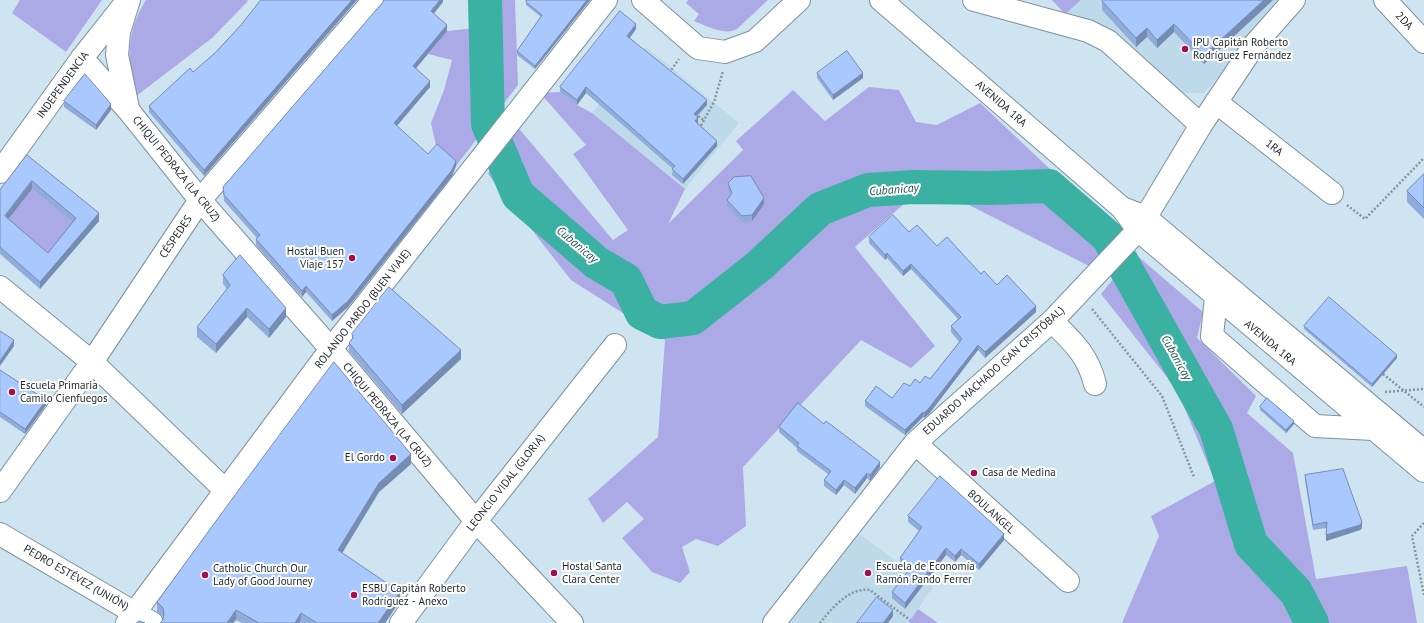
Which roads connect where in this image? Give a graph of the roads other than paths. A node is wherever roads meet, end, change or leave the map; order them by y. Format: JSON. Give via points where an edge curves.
{"nodes":[{"id":1,"x":128,"y":0,"type":"edge"},
{"id":2,"x":374,"y":0,"type":"edge"},
{"id":3,"x":606,"y":0,"type":"edge"},
{"id":4,"x":643,"y":0,"type":"edge"},
{"id":5,"x":800,"y":0,"type":"edge"},
{"id":6,"x":881,"y":0,"type":"edge"},
{"id":7,"x":974,"y":0,"type":"edge"},
{"id":8,"x":1294,"y":0,"type":"edge"},
{"id":9,"x":1385,"y":0,"type":"edge"},
{"id":10,"x":1424,"y":42,"type":"edge"},
{"id":11,"x":82,"y":58,"type":"junction"},
{"id":12,"x":1216,"y":102,"type":"junction"},
{"id":13,"x":129,"y":111,"type":"junction"},
{"id":14,"x":1202,"y":125,"type":"junction"},
{"id":15,"x":0,"y":172,"type":"edge"},
{"id":16,"x":1332,"y":193,"type":"road end"},
{"id":17,"x":200,"y":200,"type":"junction"},
{"id":18,"x":1138,"y":229,"type":"junction"},
{"id":19,"x":0,"y":286,"type":"edge"},
{"id":20,"x":1216,"y":297,"type":"junction"},
{"id":21,"x":1052,"y":321,"type":"junction"},
{"id":22,"x":615,"y":345,"type":"dead end"},
{"id":23,"x":331,"y":349,"type":"junction"},
{"id":24,"x":92,"y":362,"type":"junction"},
{"id":25,"x":1095,"y":384,"type":"dead end"},
{"id":26,"x":1372,"y":429,"type":"junction"},
{"id":27,"x":1397,"y":430,"type":"junction"},
{"id":28,"x":1424,"y":441,"type":"edge"},
{"id":29,"x":915,"y":443,"type":"junction"},
{"id":30,"x":1424,"y":452,"type":"edge"},
{"id":31,"x":1424,"y":471,"type":"edge"},
{"id":32,"x":225,"y":490,"type":"junction"},
{"id":33,"x":0,"y":491,"type":"edge"},
{"id":34,"x":476,"y":521,"type":"junction"},
{"id":35,"x":0,"y":534,"type":"edge"},
{"id":36,"x":1068,"y":581,"type":"dead end"},
{"id":37,"x":138,"y":620,"type":"edge"},
{"id":38,"x":400,"y":623,"type":"edge"},
{"id":39,"x":572,"y":623,"type":"edge"},
{"id":40,"x":774,"y":623,"type":"edge"}],
"edges":[{"from":1,"to":11,"type":"street","name":"INDEPENDENCIA"},
{"from":1,"to":13,"type":"street","name":"CHIQUI PEDRAZA (LA CRUZ)","via":[[119,32],[117,55]]},
{"from":2,"to":17,"type":"street","name":"CÉSPEDES"},
{"from":3,"to":23,"type":"street","name":"ROLANDO PARDO (BUEN VIAJE)"},
{"from":4,"to":5,"type":"street","via":[[698,48],[725,52],[755,41]]},
{"from":6,"to":18,"type":"street","name":"AVENIDA 1RA","via":[[1122,208]]},
{"from":7,"to":14,"type":"street","via":[[1088,31],[1108,42]]},
{"from":8,"to":12,"type":"street","name":"EDUARDO MACHADO (SAN CRISTÓBAL)","via":[[1254,44]]},
{"from":9,"to":10,"type":"street","name":"2DA"},
{"from":11,"to":13,"type":"street","name":"CHIQUI PEDRAZA (LA CRUZ)"},
{"from":11,"to":15,"type":"street","name":"INDEPENDENCIA"},
{"from":12,"to":14,"type":"street","name":"EDUARDO MACHADO (SAN CRISTÓBAL)"},
{"from":12,"to":16,"type":"street","name":"1RA"},
{"from":13,"to":17,"type":"street","name":"CHIQUI PEDRAZA (LA CRUZ)"},
{"from":14,"to":18,"type":"street","name":"EDUARDO MACHADO (SAN CRISTÓBAL)"},
{"from":17,"to":23,"type":"street","name":"CHIQUI PEDRAZA (LA CRUZ)"},
{"from":17,"to":24,"type":"street","name":"CÉSPEDES"},
{"from":18,"to":20,"type":"street","name":"AVENIDA 1RA"},
{"from":18,"to":21,"type":"street","name":"EDUARDO MACHADO (SAN CRISTÓBAL)"},
{"from":18,"to":27,"type":"street","name":"AVENIDA 1RA","via":[[1353,393]]},
{"from":19,"to":24,"type":"street"},
{"from":20,"to":26,"type":"street","name":"AVENIDA 1RA"},
{"from":20,"to":26,"type":"street","via":[[1212,336],[1315,426]]},
{"from":21,"to":25,"type":"street","via":[[1086,358]]},
{"from":21,"to":29,"type":"street","name":"EDUARDO MACHADO (SAN CRISTÓBAL)"},
{"from":22,"to":34,"type":"street","name":"LEONCIO VIDAL (GLORIA)"},
{"from":23,"to":32,"type":"street","name":"ROLANDO PARDO (BUEN VIAJE)"},
{"from":23,"to":34,"type":"street","name":"CHIQUI PEDRAZA (LA CRUZ)"},
{"from":24,"to":32,"type":"street"},
{"from":24,"to":33,"type":"street","name":"CÉSPEDES"},
{"from":26,"to":31,"type":"street","name":"AVENIDA 1RA"},
{"from":27,"to":28,"type":"street"},
{"from":27,"to":30,"type":"street","name":"AVENIDA 1RA"},
{"from":29,"to":36,"type":"street","name":"BOULANGEL"},
{"from":29,"to":40,"type":"street","name":"EDUARDO MACHADO (SAN CRISTÓBAL)"},
{"from":32,"to":37,"type":"street","name":"ROLANDO PARDO (BUEN VIAJE)"},
{"from":34,"to":38,"type":"street","name":"LEONCIO VIDAL (GLORIA)"},
{"from":34,"to":39,"type":"street","name":"CHIQUI PEDRAZA (LA CRUZ)"},
{"from":35,"to":37,"type":"street","name":"PEDRO ESTÉVEZ (UNIÓN)"}]}
